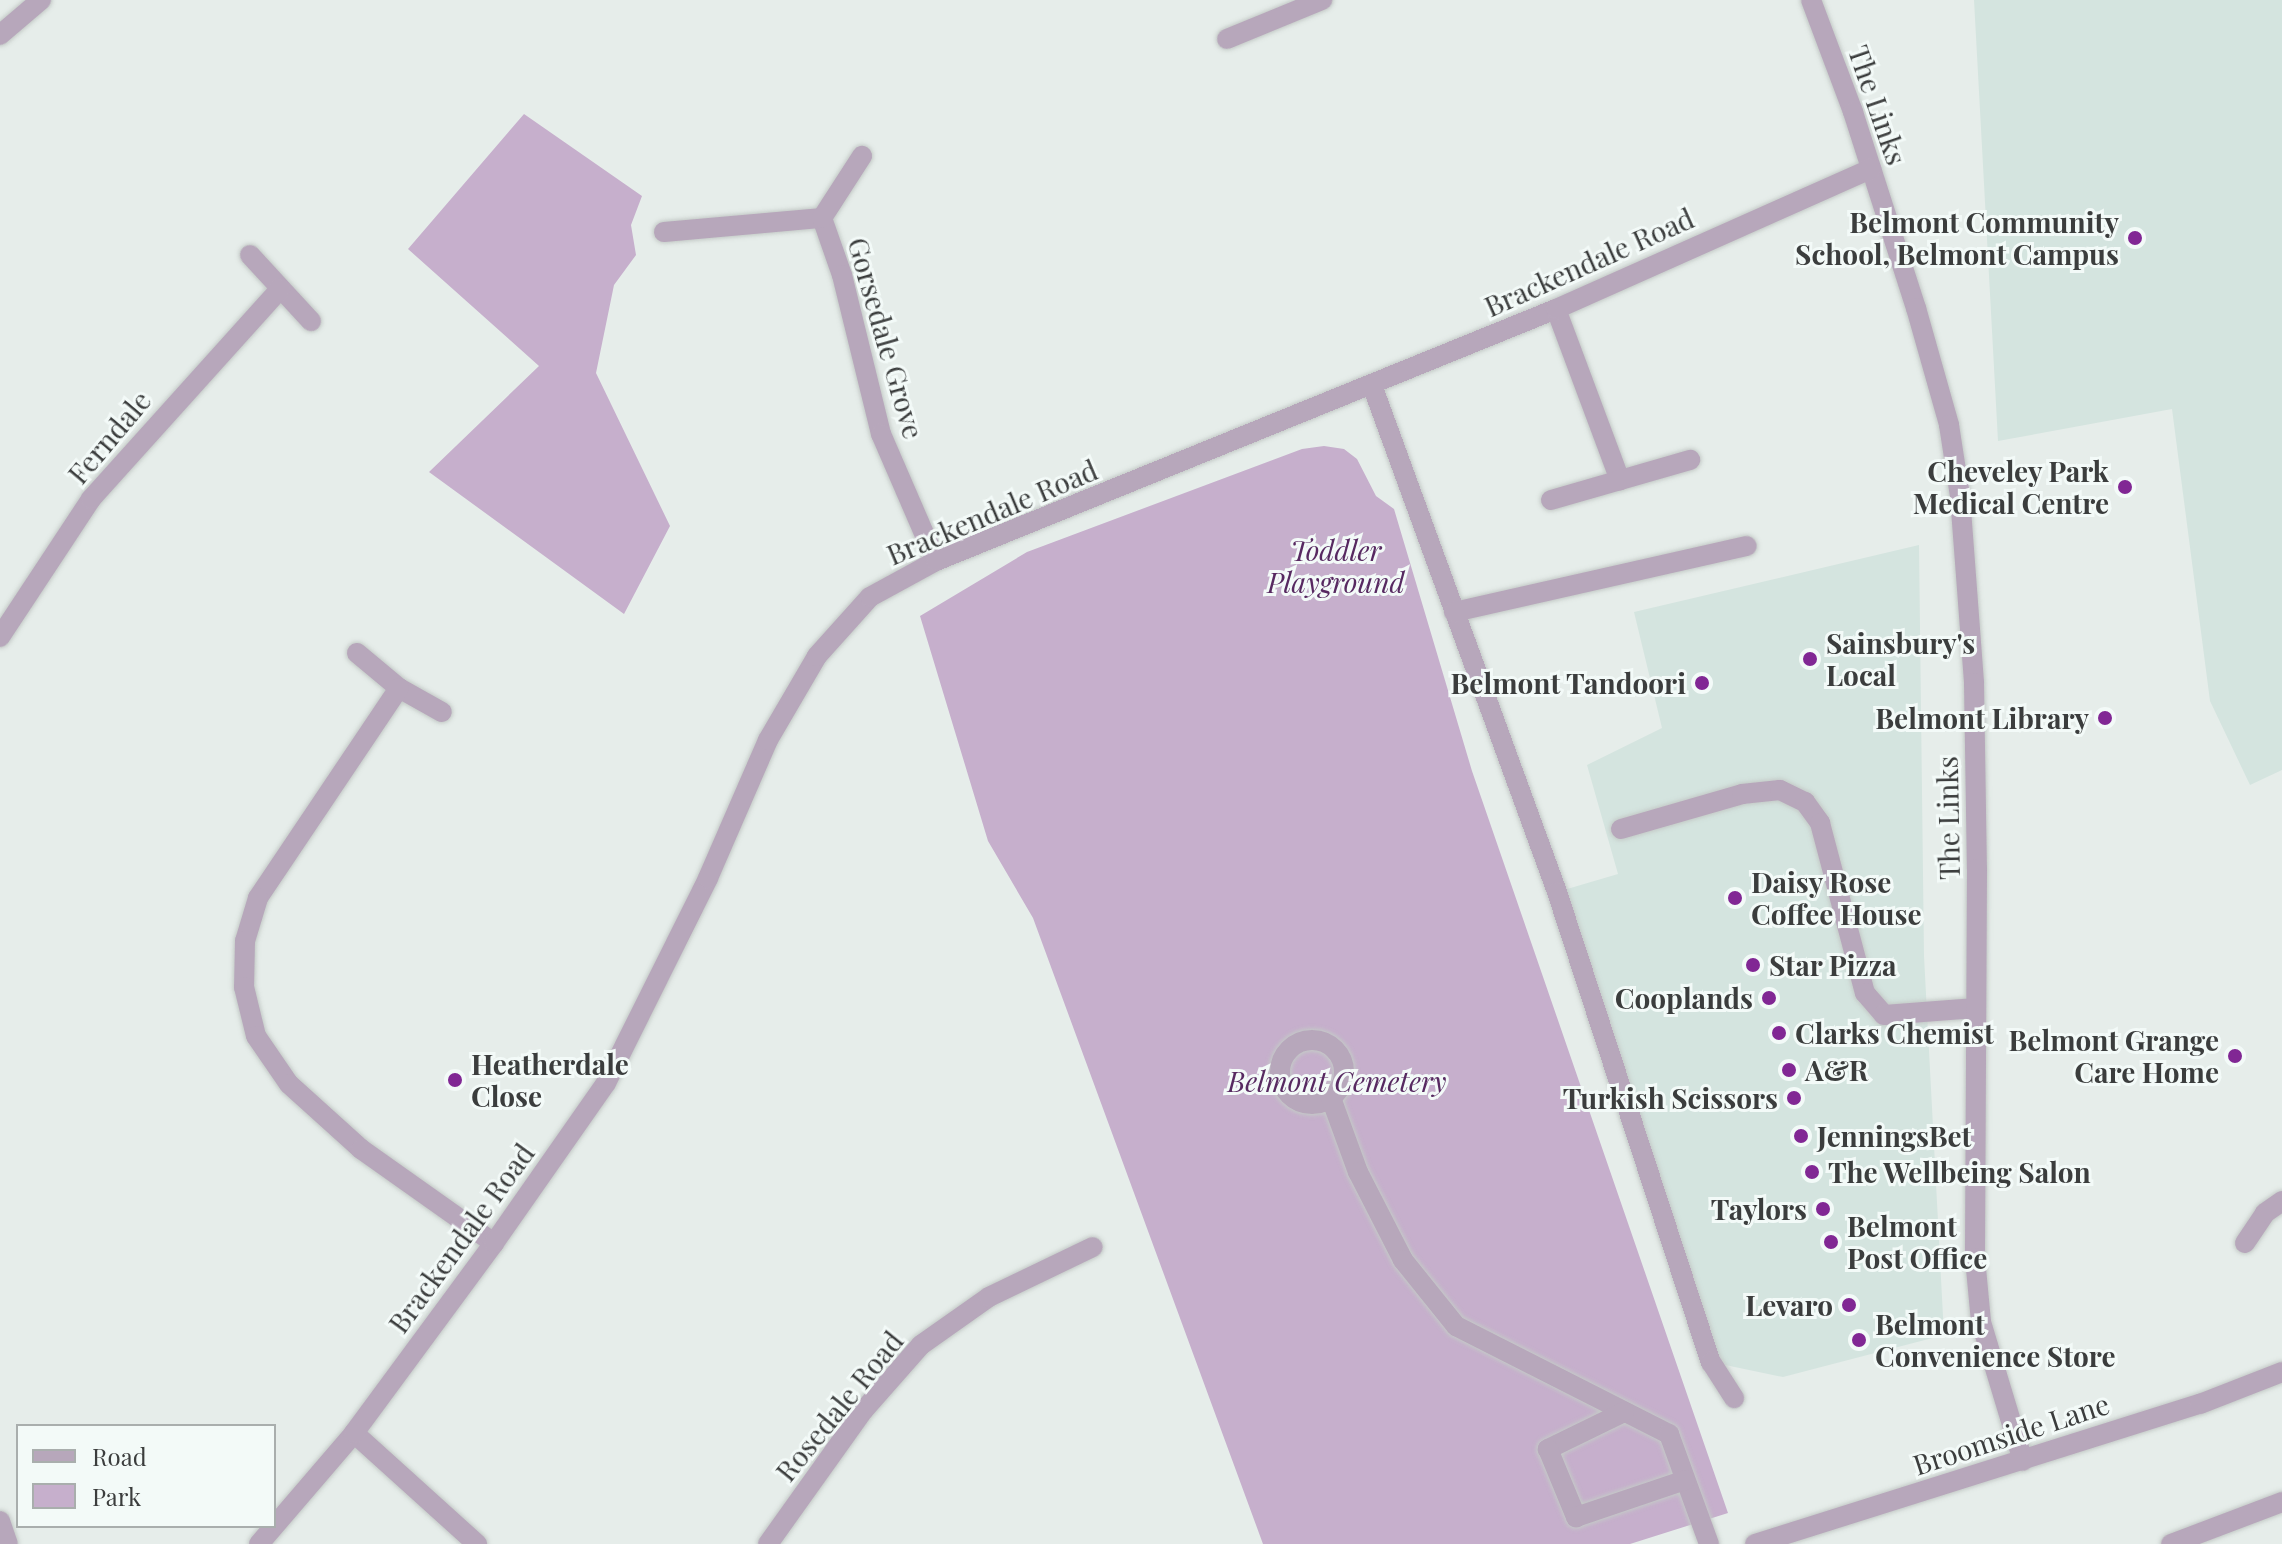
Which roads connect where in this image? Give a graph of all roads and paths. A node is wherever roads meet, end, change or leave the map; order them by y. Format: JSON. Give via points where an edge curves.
{"nodes":[{"id":1,"x":41,"y":0,"type":"edge"},
{"id":2,"x":1322,"y":0,"type":"edge"},
{"id":3,"x":1811,"y":0,"type":"edge"},
{"id":4,"x":0,"y":35,"type":"edge"},
{"id":5,"x":1227,"y":39,"type":"dead end"},
{"id":6,"x":862,"y":156,"type":"dead end"},
{"id":7,"x":1871,"y":169,"type":"junction"},
{"id":8,"x":822,"y":218,"type":"junction"},
{"id":9,"x":664,"y":232,"type":"dead end"},
{"id":10,"x":250,"y":255,"type":"dead end"},
{"id":11,"x":280,"y":289,"type":"junction"},
{"id":12,"x":1556,"y":309,"type":"junction"},
{"id":13,"x":311,"y":321,"type":"dead end"},
{"id":14,"x":1372,"y":385,"type":"junction"},
{"id":15,"x":1690,"y":460,"type":"dead end"},
{"id":16,"x":1620,"y":480,"type":"junction"},
{"id":17,"x":1551,"y":500,"type":"dead end"},
{"id":18,"x":1747,"y":546,"type":"dead end"},
{"id":19,"x":936,"y":561,"type":"junction"},
{"id":20,"x":1454,"y":612,"type":"junction"},
{"id":21,"x":0,"y":637,"type":"edge"},
{"id":22,"x":357,"y":653,"type":"dead end"},
{"id":23,"x":399,"y":688,"type":"junction"},
{"id":24,"x":442,"y":712,"type":"dead end"},
{"id":25,"x":1621,"y":829,"type":"dead end"},
{"id":26,"x":1976,"y":1008,"type":"junction"},
{"id":27,"x":1331,"y":1098,"type":"dead end"},
{"id":28,"x":2282,"y":1201,"type":"edge"},
{"id":29,"x":494,"y":1243,"type":"junction"},
{"id":30,"x":2245,"y":1243,"type":"dead end"},
{"id":31,"x":1093,"y":1247,"type":"dead end"},
{"id":32,"x":2280,"y":1378,"type":"edge"},
{"id":33,"x":1734,"y":1398,"type":"dead end"},
{"id":34,"x":1624,"y":1412,"type":"junction"},
{"id":35,"x":354,"y":1433,"type":"junction"},
{"id":36,"x":2023,"y":1461,"type":"junction"},
{"id":37,"x":1685,"y":1480,"type":"junction"},
{"id":38,"x":2282,"y":1502,"type":"edge"},
{"id":39,"x":0,"y":1521,"type":"edge"},
{"id":40,"x":276,"y":1524,"type":"edge"},
{"id":41,"x":273,"y":1528,"type":"edge"},
{"id":42,"x":1788,"y":1539,"type":"edge"},
{"id":43,"x":8,"y":1544,"type":"edge"},
{"id":44,"x":259,"y":1544,"type":"edge"},
{"id":45,"x":477,"y":1544,"type":"edge"},
{"id":46,"x":768,"y":1544,"type":"edge"},
{"id":47,"x":1709,"y":1544,"type":"edge"},
{"id":48,"x":1755,"y":1544,"type":"edge"},
{"id":49,"x":2171,"y":1544,"type":"edge"}],
"edges":[{"from":1,"to":4,"type":"street"},
{"from":2,"to":5,"type":"street"},
{"from":3,"to":7,"type":"street","name":"The Links"},
{"from":6,"to":8,"type":"street","name":"Gorsedale Grove"},
{"from":7,"to":12,"type":"street","name":"Brackendale Road"},
{"from":7,"to":26,"type":"street","name":"The Links","via":[[1949,425],[1960,496],[1974,683]]},
{"from":8,"to":9,"type":"street","name":"Gorsedale Grove"},
{"from":8,"to":19,"type":"street","name":"Gorsedale Grove","via":[[842,275],[881,434]]},
{"from":10,"to":11,"type":"street"},
{"from":11,"to":13,"type":"street"},
{"from":11,"to":21,"type":"street","name":"Ferndale","via":[[91,499]]},
{"from":12,"to":14,"type":"street","name":"Brackendale Road"},
{"from":12,"to":16,"type":"street"},
{"from":14,"to":19,"type":"street","name":"Brackendale Road"},
{"from":14,"to":20,"type":"street"},
{"from":15,"to":16,"type":"street"},
{"from":16,"to":17,"type":"street"},
{"from":18,"to":20,"type":"street"},
{"from":19,"to":29,"type":"street","name":"Brackendale Road","via":[[870,597],[817,656],[768,740],[708,878],[606,1083]]},
{"from":20,"to":33,"type":"street","via":[[1557,892],[1711,1362]]},
{"from":22,"to":23,"type":"street"},
{"from":23,"to":24,"type":"street"},
{"from":23,"to":29,"type":"street","via":[[258,898],[245,941],[244,987],[256,1036],[289,1084],[361,1149]]},
{"from":25,"to":26,"type":"street","via":[[1742,794],[1780,790],[1805,802],[1820,823],[1865,993],[1884,1015]]},
{"from":26,"to":36,"type":"street","name":"The Links","via":[[1975,1258],[1981,1322]]},
{"from":27,"to":34,"type":"street","via":[[1358,1172],[1403,1260],[1456,1326]]},
{"from":28,"to":30,"type":"street","via":[[2265,1213]]},
{"from":29,"to":35,"type":"street","name":"Brackendale Road"},
{"from":31,"to":46,"type":"street","name":"Rosedale Road","via":[[989,1297],[921,1345],[863,1411]]},
{"from":32,"to":36,"type":"street","name":"Broomside Lane"},
{"from":34,"to":37,"type":"street","via":[[1669,1434]]},
{"from":34,"to":37,"type":"street","via":[[1548,1449],[1576,1517]]},
{"from":35,"to":40,"type":"street","name":"Brackendale Road"},
{"from":35,"to":45,"type":"street"},
{"from":36,"to":42,"type":"street","name":"Broomside Lane"},
{"from":37,"to":47,"type":"street"},
{"from":38,"to":49,"type":"street"},
{"from":39,"to":43,"type":"street"},
{"from":41,"to":44,"type":"street","name":"Brackendale Road"},
{"from":42,"to":48,"type":"street","name":"Broomside Lane"}]}
